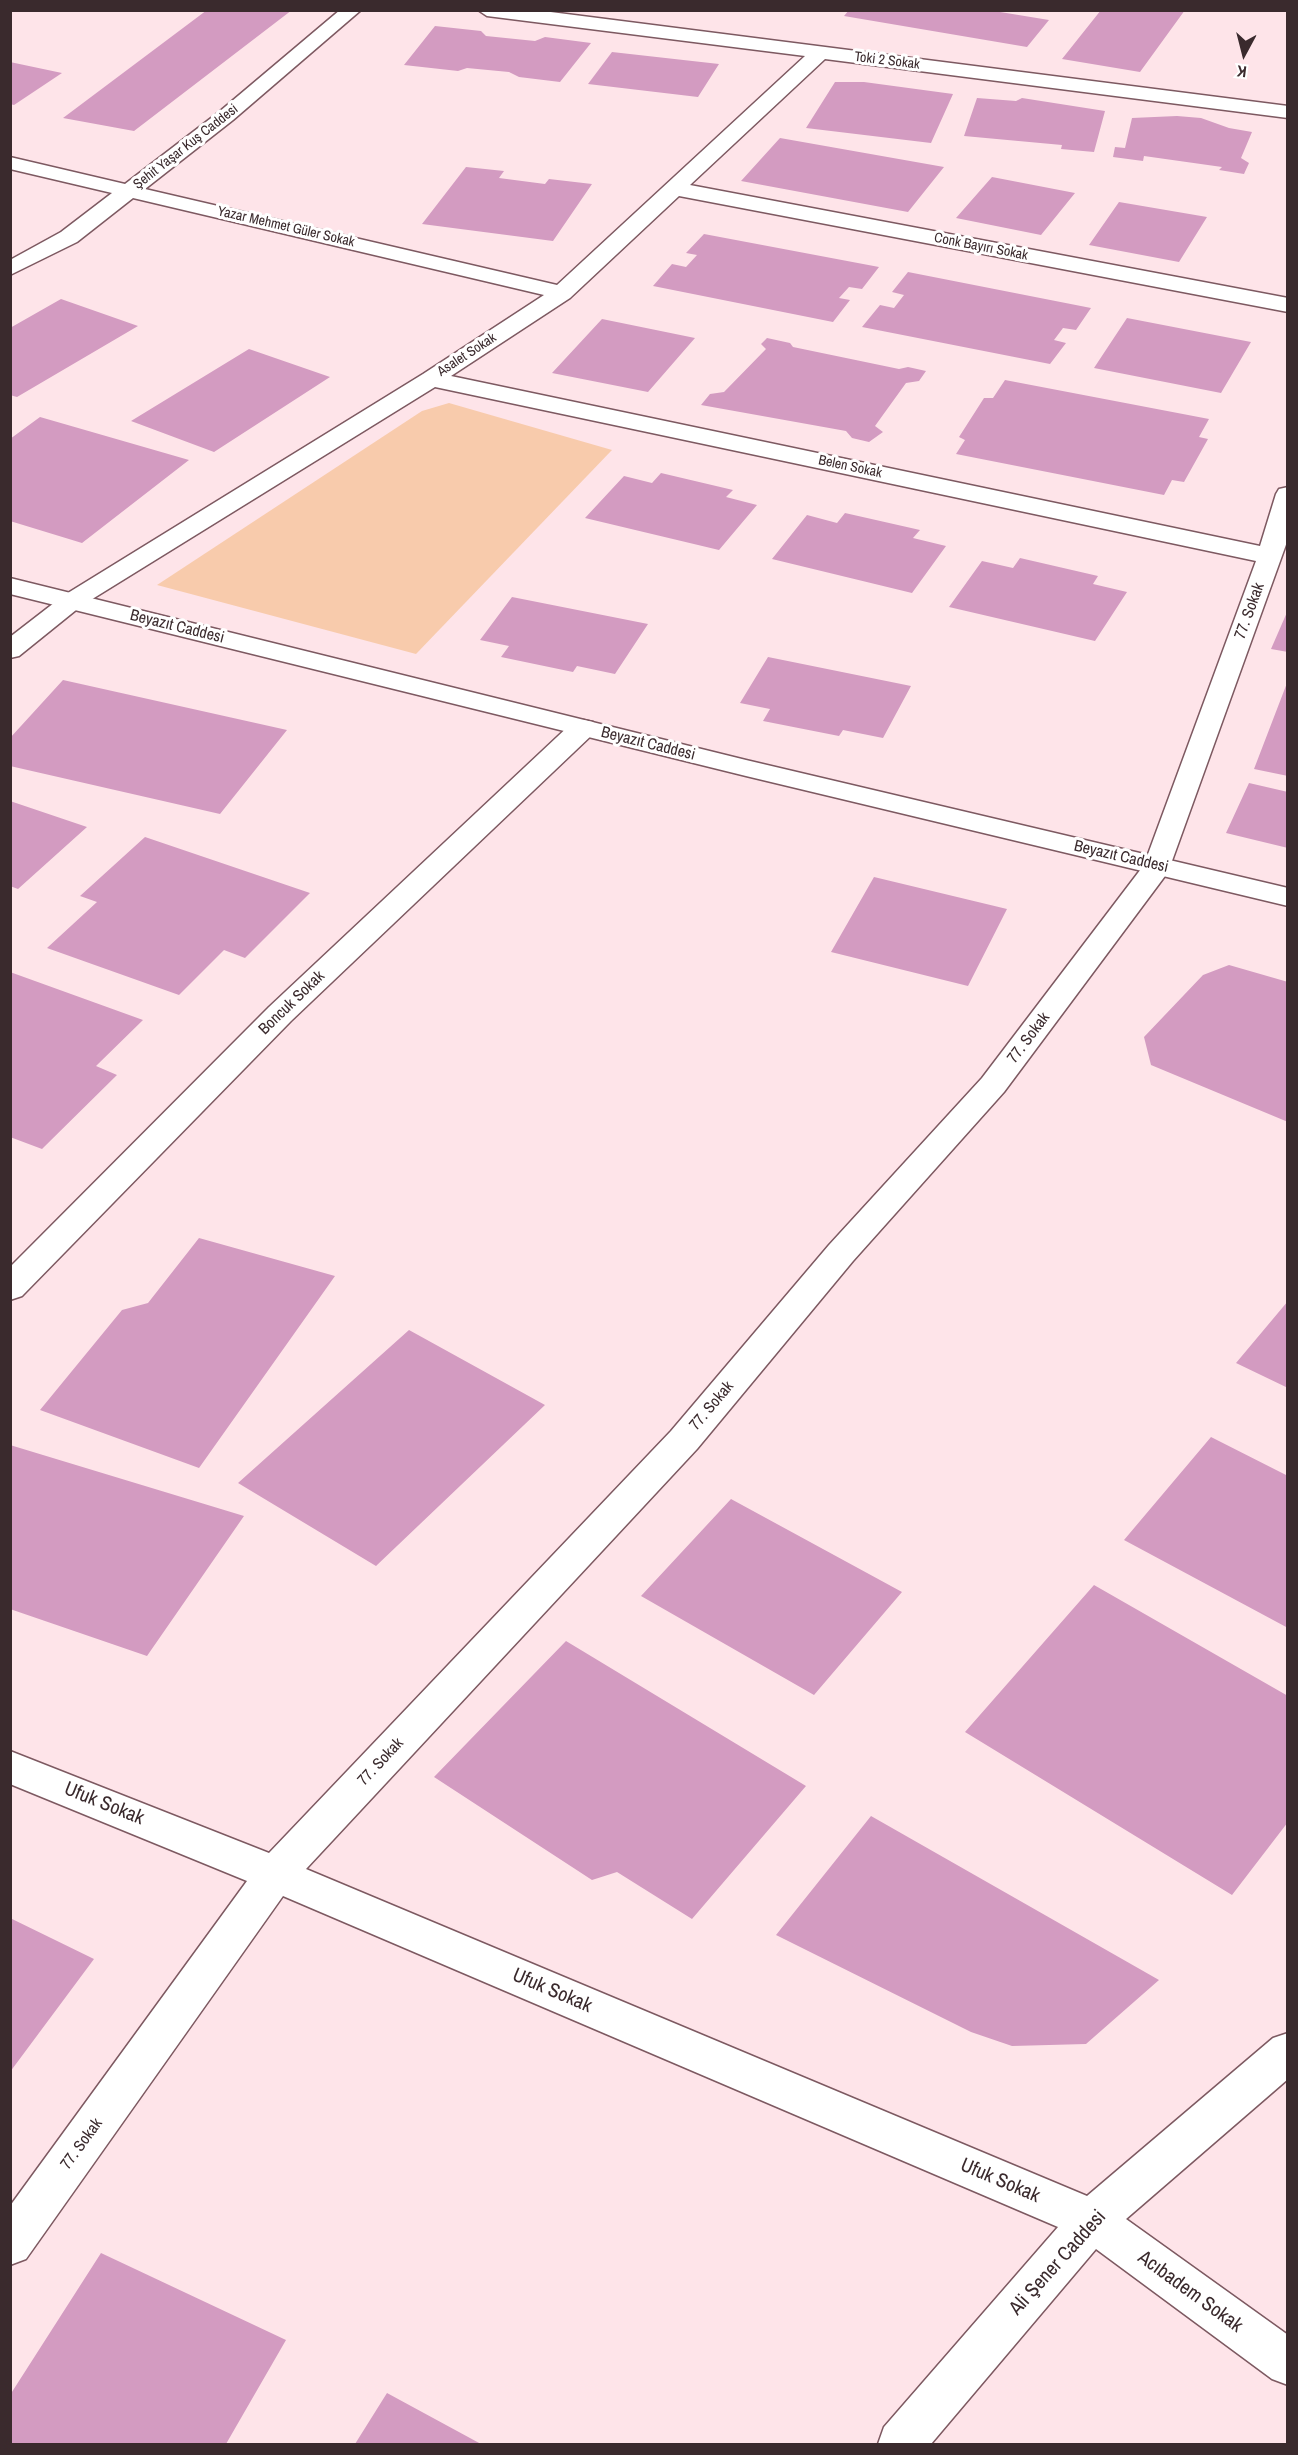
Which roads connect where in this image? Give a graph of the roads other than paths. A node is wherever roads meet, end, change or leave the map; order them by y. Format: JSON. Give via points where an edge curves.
{"nodes":[{"id":1,"x":352,"y":10,"type":"edge"},
{"id":2,"x":487,"y":10,"type":"edge"},
{"id":3,"x":820,"y":53,"type":"junction"},
{"id":4,"x":1287,"y":112,"type":"edge"},
{"id":5,"x":10,"y":163,"type":"edge"},
{"id":6,"x":675,"y":189,"type":"junction"},
{"id":7,"x":130,"y":190,"type":"junction"},
{"id":8,"x":10,"y":269,"type":"edge"},
{"id":9,"x":562,"y":293,"type":"junction"},
{"id":10,"x":1287,"y":305,"type":"edge"},
{"id":11,"x":430,"y":379,"type":"junction"},
{"id":12,"x":1287,"y":494,"type":"edge"},
{"id":13,"x":1270,"y":556,"type":"junction"},
{"id":14,"x":10,"y":586,"type":"edge"},
{"id":15,"x":72,"y":602,"type":"junction"},
{"id":16,"x":10,"y":650,"type":"edge"},
{"id":17,"x":583,"y":728,"type":"junction"},
{"id":18,"x":1158,"y":866,"type":"junction"},
{"id":19,"x":1287,"y":897,"type":"edge"},
{"id":20,"x":10,"y":1288,"type":"edge"},
{"id":21,"x":10,"y":1767,"type":"edge"},
{"id":22,"x":275,"y":1874,"type":"junction"},
{"id":23,"x":1287,"y":2052,"type":"edge"},
{"id":24,"x":1092,"y":2220,"type":"junction"},
{"id":25,"x":10,"y":2244,"type":"edge"},
{"id":26,"x":1287,"y":2363,"type":"edge"},
{"id":27,"x":901,"y":2445,"type":"edge"}],
"edges":[{"from":1,"to":7,"type":"street","name":"Şehit Yaşar Kuş Caddesi"},
{"from":2,"to":3,"type":"street","name":"Toki 2 Sokak"},
{"from":3,"to":4,"type":"street","name":"Toki 2 Sokak"},
{"from":3,"to":6,"type":"street","name":"Asalet Sokak"},
{"from":5,"to":7,"type":"street","name":"Yazar Mehmet Güler Sokak"},
{"from":6,"to":9,"type":"street","name":"Asalet Sokak"},
{"from":6,"to":10,"type":"street","name":"Conk Bayırı Sokak"},
{"from":7,"to":8,"type":"street","name":"Şehit Yaşar Kuş Caddesi","via":[[69,237]]},
{"from":7,"to":9,"type":"street","name":"Yazar Mehmet Güler Sokak"},
{"from":9,"to":11,"type":"street","name":"Asalet Sokak"},
{"from":11,"to":13,"type":"street","name":"Belen Sokak"},
{"from":11,"to":15,"type":"street","name":"Asalet Sokak"},
{"from":12,"to":13,"type":"street","name":"77. Sokak"},
{"from":13,"to":18,"type":"street","name":"77. Sokak"},
{"from":14,"to":15,"type":"street","name":"Beyazıt Caddesi"},
{"from":15,"to":16,"type":"street","name":"Asalet Sokak"},
{"from":15,"to":17,"type":"street","name":"Beyazıt Caddesi"},
{"from":17,"to":18,"type":"street","name":"Beyazıt Caddesi"},
{"from":17,"to":20,"type":"street","name":"Boncuk Sokak","via":[[280,1014]]},
{"from":18,"to":19,"type":"street","name":"Beyazıt Caddesi"},
{"from":18,"to":22,"type":"street","name":"77. Sokak","via":[[993,1085],[841,1253],[684,1440]]},
{"from":21,"to":22,"type":"street","name":"Ufuk Sokak"},
{"from":22,"to":24,"type":"street","name":"Ufuk Sokak"},
{"from":22,"to":25,"type":"street","name":"77. Sokak"},
{"from":23,"to":24,"type":"street","name":"Ali Şener Caddesi"},
{"from":24,"to":26,"type":"street","name":"Acıbadem Sokak"},
{"from":24,"to":27,"type":"street","name":"Ali Şener Caddesi"}]}
